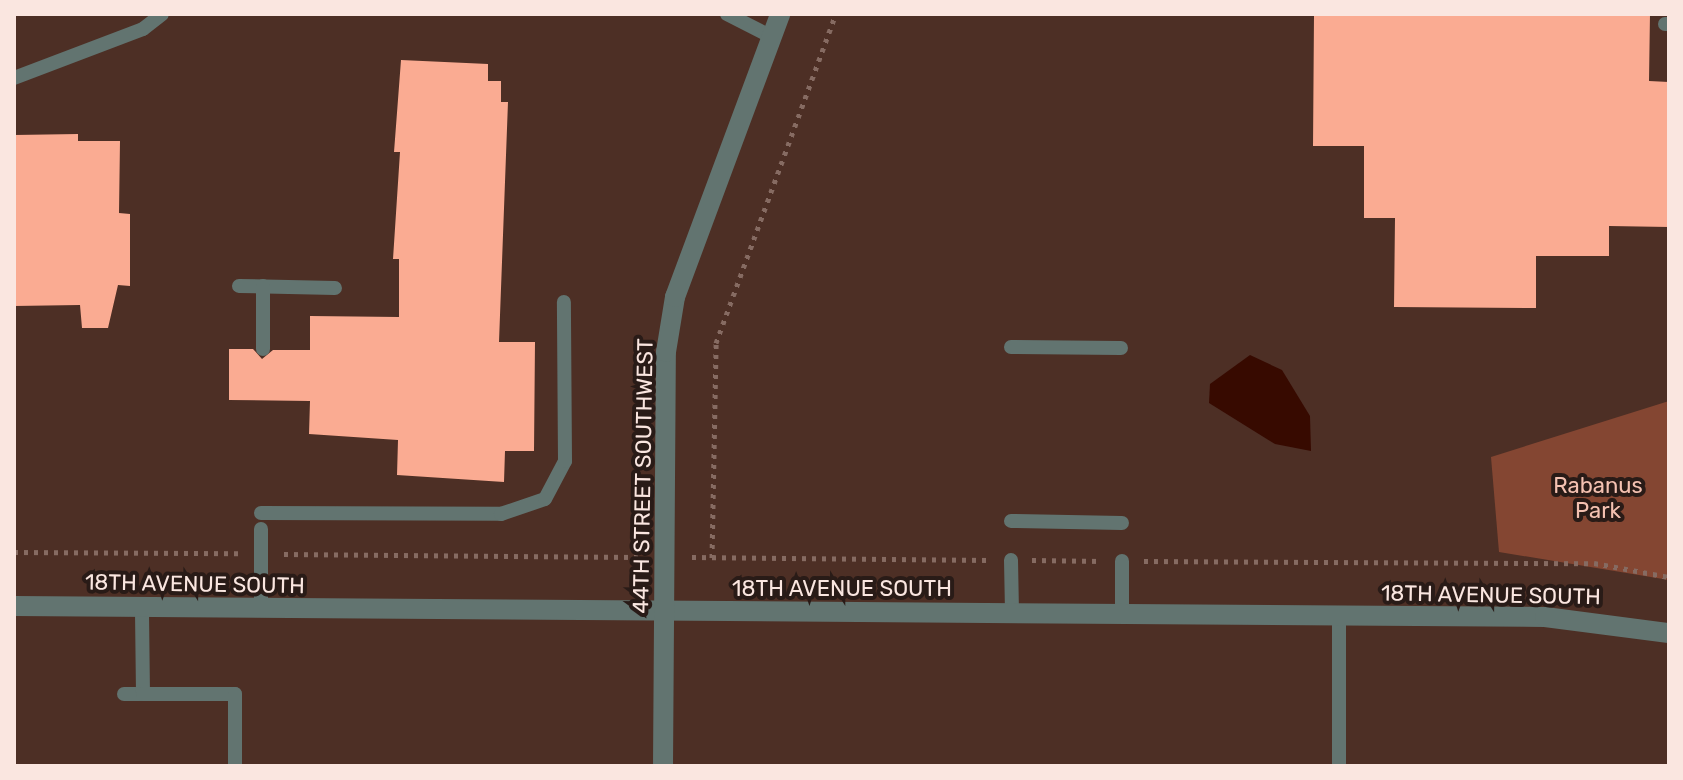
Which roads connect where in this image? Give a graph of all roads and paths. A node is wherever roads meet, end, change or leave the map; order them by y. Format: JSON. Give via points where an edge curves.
{"nodes":[{"id":1,"x":162,"y":14,"type":"edge"},
{"id":2,"x":727,"y":14,"type":"edge"},
{"id":3,"x":780,"y":14,"type":"edge"},
{"id":4,"x":836,"y":14,"type":"edge"},
{"id":5,"x":772,"y":37,"type":"junction"},
{"id":6,"x":14,"y":78,"type":"edge"},
{"id":7,"x":239,"y":286,"type":"dead end"},
{"id":8,"x":263,"y":286,"type":"junction"},
{"id":9,"x":335,"y":288,"type":"dead end"},
{"id":10,"x":564,"y":302,"type":"dead end"},
{"id":11,"x":1011,"y":347,"type":"dead end"},
{"id":12,"x":1121,"y":348,"type":"dead end"},
{"id":13,"x":263,"y":349,"type":"dead end"},
{"id":14,"x":261,"y":513,"type":"dead end"},
{"id":15,"x":1011,"y":521,"type":"dead end"},
{"id":16,"x":1122,"y":523,"type":"dead end"},
{"id":17,"x":261,"y":529,"type":"dead end"},
{"id":18,"x":14,"y":552,"type":"edge"},
{"id":19,"x":261,"y":554,"type":"junction"},
{"id":20,"x":665,"y":557,"type":"junction"},
{"id":21,"x":712,"y":558,"type":"junction"},
{"id":22,"x":1011,"y":560,"type":"junction"},
{"id":23,"x":1122,"y":561,"type":"junction"},
{"id":24,"x":1669,"y":577,"type":"edge"},
{"id":25,"x":14,"y":606,"type":"edge"},
{"id":26,"x":142,"y":608,"type":"junction"},
{"id":27,"x":261,"y":609,"type":"junction"},
{"id":28,"x":664,"y":612,"type":"junction"},
{"id":29,"x":1012,"y":614,"type":"junction"},
{"id":30,"x":1122,"y":615,"type":"junction"},
{"id":31,"x":1339,"y":617,"type":"junction"},
{"id":32,"x":1669,"y":633,"type":"edge"},
{"id":33,"x":124,"y":694,"type":"dead end"},
{"id":34,"x":143,"y":694,"type":"junction"},
{"id":35,"x":235,"y":766,"type":"edge"},
{"id":36,"x":663,"y":766,"type":"edge"},
{"id":37,"x":1339,"y":766,"type":"edge"}],
"edges":[{"from":1,"to":6,"type":"lane","via":[[143,29]]},
{"from":2,"to":5,"type":"lane"},
{"from":3,"to":5,"type":"street","name":"44TH STREET SOUTHWEST"},
{"from":4,"to":21,"type":"path","via":[[716,343]]},
{"from":5,"to":20,"type":"street","name":"44TH STREET SOUTHWEST","via":[[675,297],[666,352]]},
{"from":7,"to":8,"type":"lane"},
{"from":8,"to":9,"type":"lane"},
{"from":8,"to":13,"type":"lane"},
{"from":10,"to":14,"type":"lane","via":[[565,461],[545,499],[501,514]]},
{"from":11,"to":12,"type":"lane"},
{"from":15,"to":16,"type":"lane"},
{"from":17,"to":19,"type":"lane"},
{"from":18,"to":19,"type":"path"},
{"from":19,"to":20,"type":"path"},
{"from":19,"to":27,"type":"lane"},
{"from":20,"to":21,"type":"path"},
{"from":20,"to":28,"type":"street","name":"44TH STREET SOUTHWEST"},
{"from":21,"to":22,"type":"path"},
{"from":22,"to":23,"type":"path"},
{"from":22,"to":29,"type":"lane"},
{"from":23,"to":24,"type":"path","via":[[1594,563]]},
{"from":23,"to":30,"type":"lane"},
{"from":25,"to":26,"type":"street","name":"18TH AVENUE SOUTH"},
{"from":26,"to":27,"type":"street","name":"18TH AVENUE SOUTH"},
{"from":26,"to":34,"type":"lane"},
{"from":27,"to":28,"type":"street","name":"18TH AVENUE SOUTH"},
{"from":28,"to":29,"type":"street","name":"18TH AVENUE SOUTH"},
{"from":28,"to":36,"type":"street","name":"44TH STREET SOUTHWEST"},
{"from":29,"to":30,"type":"street","name":"18TH AVENUE SOUTH"},
{"from":30,"to":31,"type":"street","name":"18TH AVENUE SOUTH"},
{"from":31,"to":32,"type":"street","name":"18TH AVENUE SOUTH","via":[[1545,617]]},
{"from":31,"to":37,"type":"lane"},
{"from":33,"to":34,"type":"lane"},
{"from":34,"to":35,"type":"lane","via":[[235,694]]}]}
